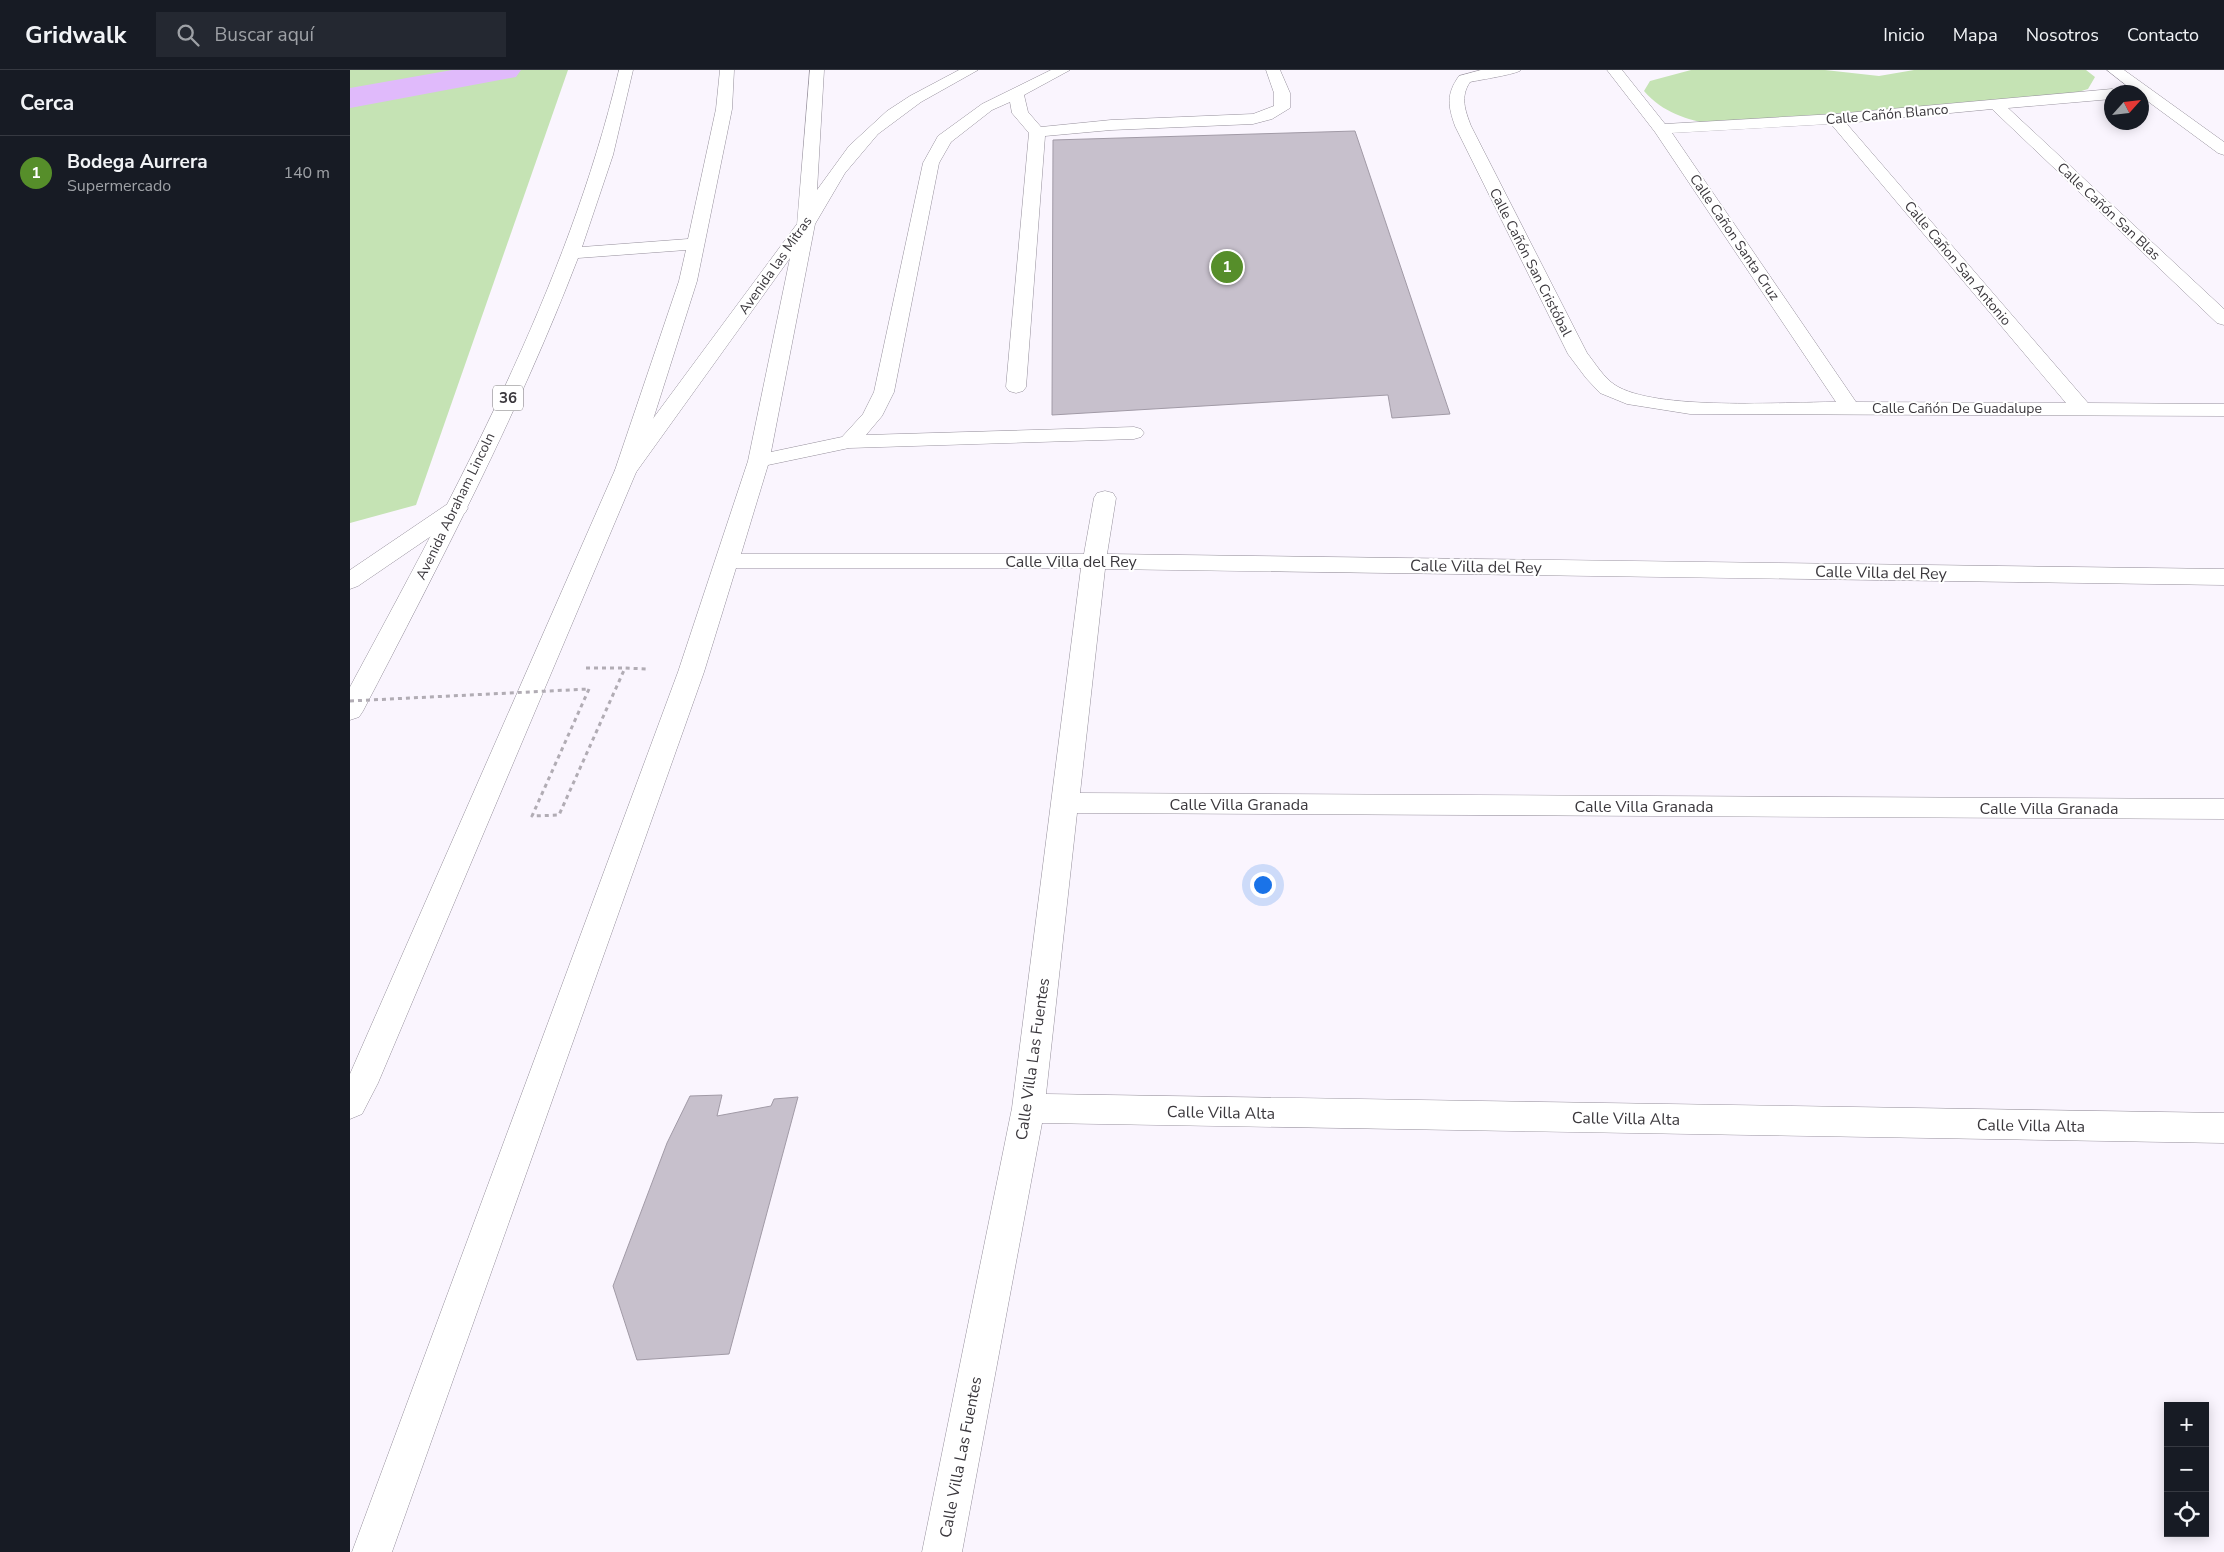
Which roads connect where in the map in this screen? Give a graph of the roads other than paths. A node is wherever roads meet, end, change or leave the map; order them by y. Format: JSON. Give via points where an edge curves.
{"nodes":[{"id":1,"x":626,"y":70,"type":"edge"},
{"id":2,"x":727,"y":70,"type":"edge"},
{"id":3,"x":971,"y":70,"type":"edge"},
{"id":4,"x":1062,"y":70,"type":"edge"},
{"id":5,"x":1273,"y":70,"type":"edge"},
{"id":6,"x":1514,"y":70,"type":"edge"},
{"id":7,"x":1614,"y":70,"type":"edge"},
{"id":8,"x":2114,"y":70,"type":"edge"},
{"id":9,"x":819,"y":71,"type":"edge"},
{"id":10,"x":2132,"y":85,"type":"edge"},
{"id":11,"x":1016,"y":94,"type":"junction"},
{"id":12,"x":2104,"y":95,"type":"edge"},
{"id":13,"x":2149,"y":98,"type":"edge"},
{"id":14,"x":1994,"y":104,"type":"junction"},
{"id":15,"x":1835,"y":119,"type":"junction"},
{"id":16,"x":1661,"y":129,"type":"junction"},
{"id":17,"x":1037,"y":132,"type":"junction"},
{"id":18,"x":2224,"y":150,"type":"edge"},
{"id":19,"x":806,"y":224,"type":"junction"},
{"id":20,"x":696,"y":244,"type":"junction"},
{"id":21,"x":572,"y":253,"type":"junction"},
{"id":22,"x":2224,"y":319,"type":"edge"},
{"id":23,"x":1016,"y":387,"type":"dead end"},
{"id":24,"x":1690,"y":408,"type":"joint"},
{"id":25,"x":1850,"y":408,"type":"junction"},
{"id":26,"x":2081,"y":408,"type":"junction"},
{"id":27,"x":2224,"y":410,"type":"edge"},
{"id":28,"x":1134,"y":433,"type":"dead end"},
{"id":29,"x":849,"y":442,"type":"junction"},
{"id":30,"x":759,"y":461,"type":"junction"},
{"id":31,"x":626,"y":470,"type":"junction"},
{"id":32,"x":1105,"y":498,"type":"dead end"},
{"id":33,"x":457,"y":508,"type":"junction"},
{"id":34,"x":728,"y":561,"type":"junction"},
{"id":35,"x":1094,"y":561,"type":"junction"},
{"id":36,"x":2224,"y":577,"type":"edge"},
{"id":37,"x":350,"y":582,"type":"edge"},
{"id":38,"x":350,"y":711,"type":"edge"},
{"id":39,"x":1064,"y":803,"type":"junction"},
{"id":40,"x":2224,"y":809,"type":"edge"},
{"id":41,"x":350,"y":1104,"type":"edge"},
{"id":42,"x":1028,"y":1108,"type":"junction"},
{"id":43,"x":2224,"y":1128,"type":"edge"},
{"id":44,"x":372,"y":1552,"type":"edge"},
{"id":45,"x":942,"y":1552,"type":"edge"}],
"edges":[{"from":1,"to":21,"type":"street","name":"Avenida Abraham Lincoln","number":"36","via":[[603,165]]},
{"from":2,"to":20,"type":"street","via":[[721,127]]},
{"from":3,"to":19,"type":"street","name":"Avenida las Mitras","via":[[936,86],[897,110],[856,145],[826,186]]},
{"from":4,"to":11,"type":"street"},
{"from":5,"to":17,"type":"street","via":[[1284,101],[1282,108],[1267,116]]},
{"from":6,"to":24,"type":"street","name":"Calle Cañón San Cristóbal","via":[[1464,79],[1457,89],[1455,102],[1463,126],[1578,354],[1607,389],[1634,400]]},
{"from":7,"to":16,"type":"street","name":"Calle Cañon Santa Cruz"},
{"from":8,"to":10,"type":"street"},
{"from":9,"to":19,"type":"street"},
{"from":11,"to":17,"type":"street","via":[[1020,113]]},
{"from":11,"to":29,"type":"street","via":[[987,107],[944,139],[931,163],[884,392],[872,416]]},
{"from":12,"to":14,"type":"street","name":"Calle Cañón Blanco"},
{"from":13,"to":18,"type":"street"},
{"from":14,"to":15,"type":"street","name":"Calle Cañón Blanco"},
{"from":14,"to":22,"type":"street","name":"Calle Cañón San Blas"},
{"from":15,"to":16,"type":"street","name":"Calle Cañón Blanco"},
{"from":15,"to":26,"type":"street","name":"Calle Cañon San Antonio"},
{"from":16,"to":25,"type":"street","name":"Calle Cañon Santa Cruz"},
{"from":17,"to":23,"type":"street"},
{"from":19,"to":30,"type":"street"},
{"from":19,"to":31,"type":"street","name":"Avenida las Mitras"},
{"from":20,"to":21,"type":"street"},
{"from":20,"to":31,"type":"street","via":[[675,326]]},
{"from":21,"to":33,"type":"street","name":"Avenida Abraham Lincoln","number":"36","via":[[548,313]]},
{"from":24,"to":25,"type":"street","name":"Calle Cañón De Guadalupe"},
{"from":25,"to":26,"type":"street","name":"Calle Cañón De Guadalupe"},
{"from":26,"to":27,"type":"street","name":"Calle Cañón De Guadalupe"},
{"from":28,"to":29,"type":"street"},
{"from":29,"to":30,"type":"street"},
{"from":30,"to":34,"type":"street"},
{"from":31,"to":41,"type":"street","via":[[362,1083]]},
{"from":32,"to":35,"type":"street","name":"Calle Villa Las Fuentes"},
{"from":33,"to":37,"type":"street"},
{"from":33,"to":38,"type":"street","name":"Avenida Abraham Lincoln","number":"36"},
{"from":34,"to":35,"type":"street","name":"Calle Villa del Rey"},
{"from":34,"to":44,"type":"street"},
{"from":35,"to":36,"type":"street","name":"Calle Villa del Rey"},
{"from":35,"to":39,"type":"street","name":"Calle Villa Las Fuentes"},
{"from":39,"to":40,"type":"street","name":"Calle Villa Granada"},
{"from":39,"to":42,"type":"street","name":"Calle Villa Las Fuentes"},
{"from":42,"to":43,"type":"street","name":"Calle Villa Alta"},
{"from":42,"to":45,"type":"street","name":"Calle Villa Las Fuentes"}]}
